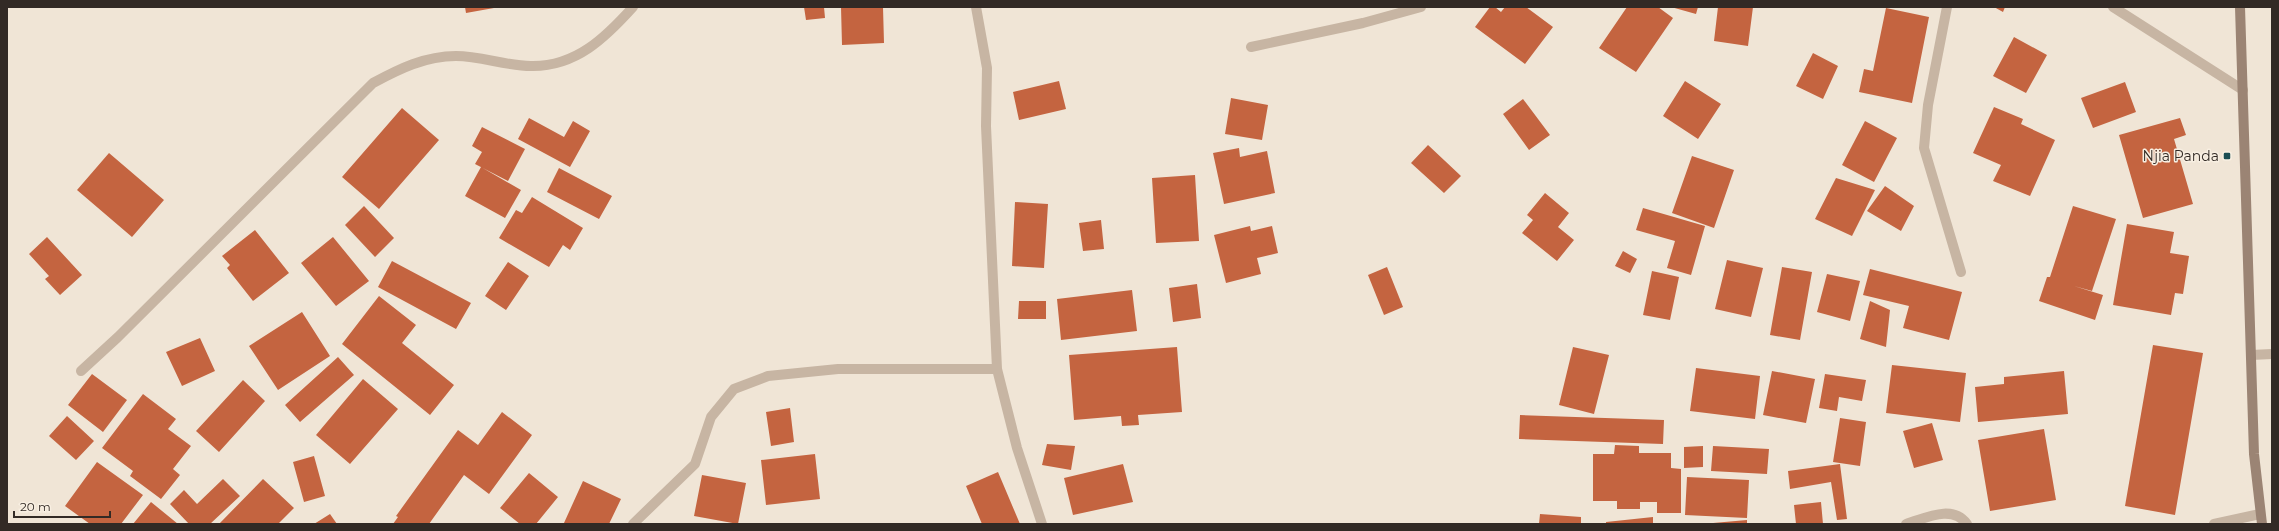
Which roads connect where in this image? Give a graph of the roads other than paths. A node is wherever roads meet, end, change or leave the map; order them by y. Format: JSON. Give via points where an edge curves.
{"nodes":[{"id":1,"x":633,"y":7,"type":"edge"},
{"id":2,"x":976,"y":7,"type":"edge"},
{"id":3,"x":1421,"y":7,"type":"edge"},
{"id":4,"x":1947,"y":7,"type":"edge"},
{"id":5,"x":2113,"y":7,"type":"edge"},
{"id":6,"x":2240,"y":7,"type":"edge"},
{"id":7,"x":1251,"y":47,"type":"dead end"},
{"id":8,"x":2244,"y":90,"type":"junction"},
{"id":9,"x":1961,"y":272,"type":"dead end"},
{"id":10,"x":2272,"y":354,"type":"edge"},
{"id":11,"x":2251,"y":355,"type":"junction"},
{"id":12,"x":997,"y":369,"type":"junction"},
{"id":13,"x":80,"y":371,"type":"dead end"},
{"id":14,"x":2261,"y":519,"type":"edge"},
{"id":15,"x":633,"y":524,"type":"edge"},
{"id":16,"x":1042,"y":524,"type":"edge"},
{"id":17,"x":1906,"y":524,"type":"edge"},
{"id":18,"x":1967,"y":524,"type":"edge"},
{"id":19,"x":2214,"y":524,"type":"edge"}],
"edges":[{"from":1,"to":13,"type":"street","via":[[594,46],[565,61],[532,66],[456,56],[412,63],[373,83],[118,337]]},
{"from":2,"to":12,"type":"street","via":[[987,68],[986,126]]},
{"from":3,"to":7,"type":"street","via":[[1363,23]]},
{"from":4,"to":9,"type":"street","via":[[1928,105],[1924,148]]},
{"from":5,"to":8,"type":"street"},
{"from":6,"to":8,"type":"street"},
{"from":8,"to":11,"type":"street"},
{"from":10,"to":11,"type":"street"},
{"from":11,"to":14,"type":"street","via":[[2254,454]]},
{"from":12,"to":15,"type":"street","via":[[838,369],[768,376],[734,389],[711,417],[695,464]]},
{"from":12,"to":16,"type":"street","via":[[1017,448]]},
{"from":14,"to":19,"type":"street"},
{"from":17,"to":18,"type":"street","via":[[1946,513],[1962,517]]}]}
